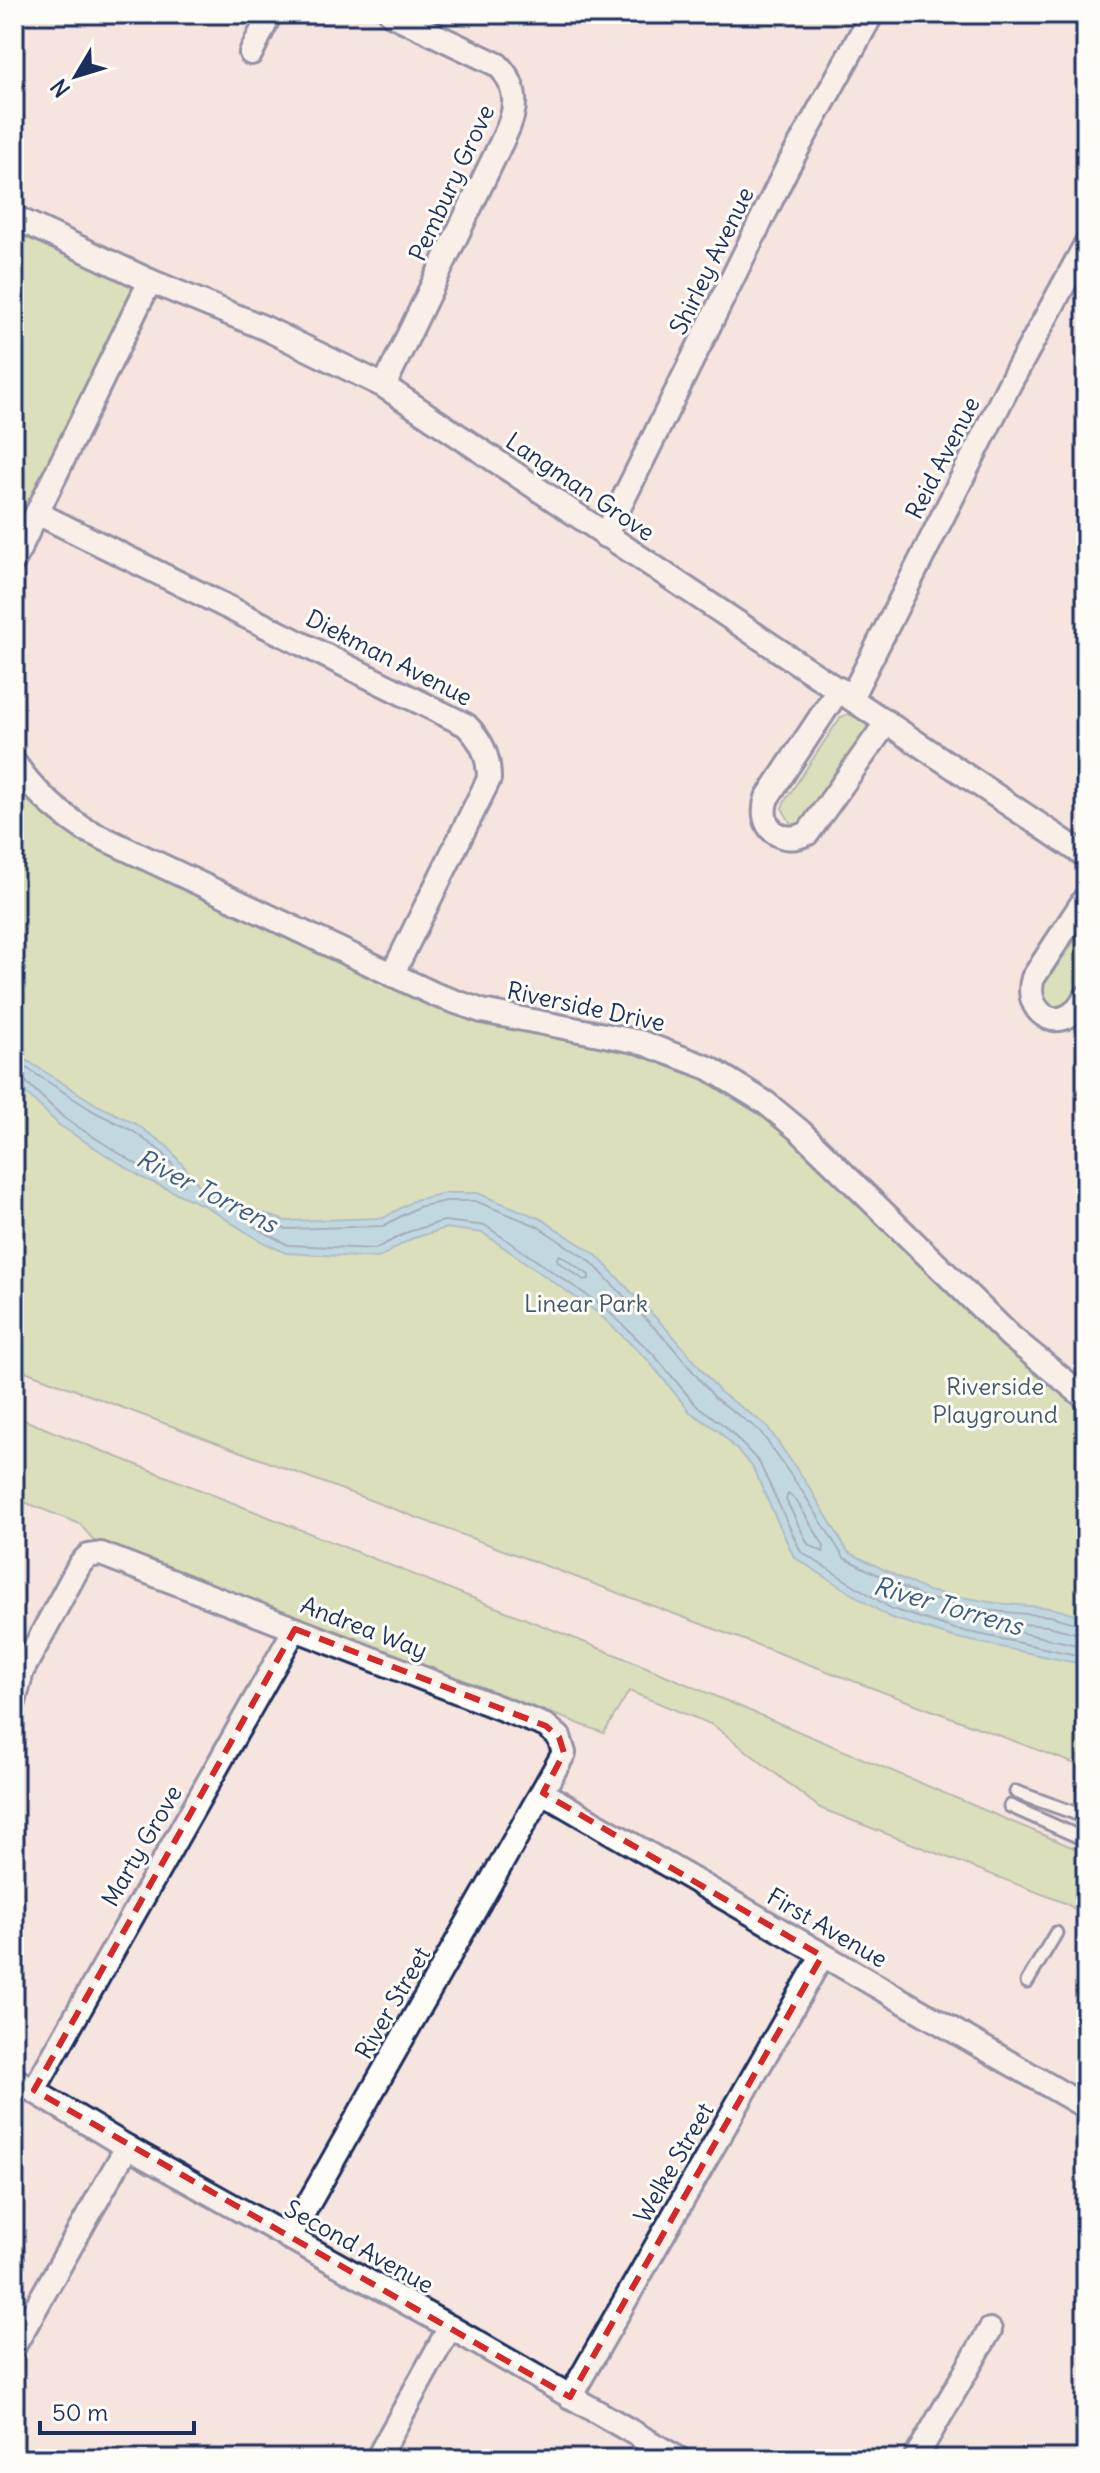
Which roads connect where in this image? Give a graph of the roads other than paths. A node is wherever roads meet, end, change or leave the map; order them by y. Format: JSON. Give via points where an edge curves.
{"nodes":[{"id":1,"x":270,"y":14,"type":"edge"},
{"id":2,"x":391,"y":14,"type":"edge"},
{"id":3,"x":872,"y":14,"type":"edge"},
{"id":4,"x":251,"y":53,"type":"dead end"},
{"id":5,"x":14,"y":217,"type":"edge"},
{"id":6,"x":1086,"y":244,"type":"edge"},
{"id":7,"x":150,"y":281,"type":"junction"},
{"id":8,"x":384,"y":386,"type":"junction"},
{"id":9,"x":37,"y":513,"type":"junction"},
{"id":10,"x":605,"y":536,"type":"junction"},
{"id":11,"x":14,"y":560,"type":"edge"},
{"id":12,"x":845,"y":694,"type":"junction"},
{"id":13,"x":887,"y":722,"type":"junction"},
{"id":14,"x":14,"y":762,"type":"edge"},
{"id":15,"x":1086,"y":856,"type":"edge"},
{"id":16,"x":1086,"y":897,"type":"edge"},
{"id":17,"x":392,"y":975,"type":"junction"},
{"id":18,"x":1086,"y":997,"type":"edge"},
{"id":19,"x":1086,"y":1398,"type":"edge"},
{"id":20,"x":295,"y":1629,"type":"junction"},
{"id":21,"x":14,"y":1702,"type":"edge"},
{"id":22,"x":1016,"y":1792,"type":"dead end"},
{"id":23,"x":543,"y":1793,"type":"junction"},
{"id":24,"x":1010,"y":1806,"type":"dead end"},
{"id":25,"x":1086,"y":1817,"type":"edge"},
{"id":26,"x":1086,"y":1840,"type":"edge"},
{"id":27,"x":1056,"y":1933,"type":"dead end"},
{"id":28,"x":822,"y":1956,"type":"junction"},
{"id":29,"x":1027,"y":1982,"type":"dead end"},
{"id":30,"x":24,"y":2084,"type":"edge"},
{"id":31,"x":1085,"y":2104,"type":"edge"},
{"id":32,"x":127,"y":2147,"type":"junction"},
{"id":33,"x":289,"y":2238,"type":"junction"},
{"id":34,"x":450,"y":2327,"type":"junction"},
{"id":35,"x":990,"y":2330,"type":"dead end"},
{"id":36,"x":14,"y":2346,"type":"edge"},
{"id":37,"x":570,"y":2397,"type":"junction"},
{"id":38,"x":377,"y":2459,"type":"edge"},
{"id":39,"x":679,"y":2459,"type":"edge"},
{"id":40,"x":915,"y":2459,"type":"edge"}],
"edges":[{"from":1,"to":4,"type":"street"},
{"from":2,"to":8,"type":"street","name":"Pembury Grove","via":[[498,65],[515,91],[516,108]]},
{"from":3,"to":10,"type":"street","name":"Shirley Avenue","via":[[787,168]]},
{"from":5,"to":7,"type":"street","name":"Langman Grove"},
{"from":6,"to":12,"type":"street","name":"Reid Avenue"},
{"from":7,"to":8,"type":"street","name":"Langman Grove","via":[[265,328]]},
{"from":7,"to":9,"type":"street"},
{"from":8,"to":10,"type":"street","name":"Langman Grove"},
{"from":9,"to":11,"type":"street"},
{"from":9,"to":17,"type":"street","name":"Diekman Avenue","via":[[466,725],[477,736],[486,752],[489,779]]},
{"from":10,"to":12,"type":"street","name":"Langman Grove"},
{"from":12,"to":13,"type":"street","name":"Langman Grove"},
{"from":12,"to":13,"type":"street","name":"Reid Avenue","via":[[767,798],[765,820],[775,834],[788,839],[808,833]]},
{"from":13,"to":15,"type":"street","name":"Langman Grove"},
{"from":14,"to":17,"type":"street","name":"Riverside Drive","via":[[54,809],[84,829]]},
{"from":16,"to":18,"type":"street","via":[[1030,987],[1035,1008],[1054,1018],[1074,1012]]},
{"from":17,"to":19,"type":"street","name":"Riverside Drive","via":[[482,1011],[640,1042],[740,1086],[800,1131],[1011,1337]]},
{"from":20,"to":21,"type":"street","name":"Andrea Way","via":[[101,1554],[88,1556],[22,1671]]},
{"from":20,"to":23,"type":"street","name":"Andrea Way","via":[[546,1726],[559,1737],[564,1753]]},
{"from":20,"to":30,"type":"street","name":"Marty Grove"},
{"from":22,"to":25,"type":"lane"},
{"from":23,"to":28,"type":"street","name":"First Avenue"},
{"from":23,"to":33,"type":"street","name":"River Street"},
{"from":24,"to":26,"type":"lane"},
{"from":27,"to":29,"type":"lane"},
{"from":28,"to":31,"type":"street","name":"First Avenue"},
{"from":28,"to":37,"type":"street","name":"Welke Street"},
{"from":30,"to":32,"type":"street","name":"Second Avenue"},
{"from":32,"to":33,"type":"street","name":"Second Avenue"},
{"from":32,"to":36,"type":"street"},
{"from":33,"to":34,"type":"street","name":"Second Avenue"},
{"from":34,"to":37,"type":"street","name":"Second Avenue"},
{"from":34,"to":38,"type":"street"},
{"from":35,"to":40,"type":"street"},
{"from":37,"to":39,"type":"street","name":"Second Avenue"}]}
